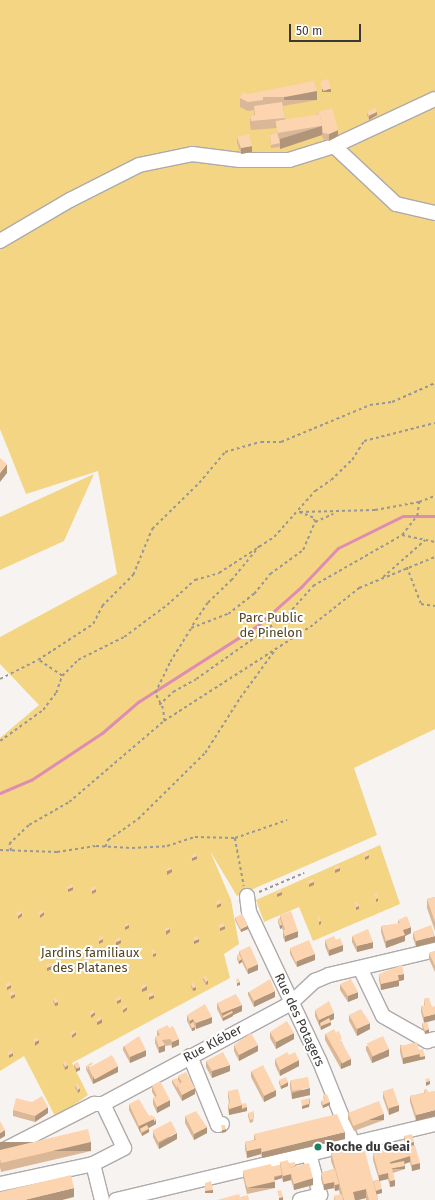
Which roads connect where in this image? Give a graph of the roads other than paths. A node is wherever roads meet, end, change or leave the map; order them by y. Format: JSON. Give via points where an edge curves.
{"nodes":[{"id":1,"x":435,"y":99,"type":"edge"},
{"id":2,"x":334,"y":146,"type":"junction"},
{"id":3,"x":435,"y":213,"type":"edge"},
{"id":4,"x":0,"y":241,"type":"edge"},
{"id":5,"x":247,"y":896,"type":"road end"},
{"id":6,"x":435,"y":950,"type":"edge"},
{"id":7,"x":360,"y":968,"type":"junction"},
{"id":8,"x":291,"y":1003,"type":"junction"},
{"id":9,"x":435,"y":1039,"type":"edge"},
{"id":10,"x":190,"y":1056,"type":"junction"},
{"id":11,"x":103,"y":1104,"type":"junction"},
{"id":12,"x":222,"y":1124,"type":"edge"},
{"id":13,"x":435,"y":1124,"type":"edge"},
{"id":14,"x":353,"y":1144,"type":"junction"},
{"id":15,"x":0,"y":1152,"type":"edge"},
{"id":16,"x":309,"y":1154,"type":"junction"},
{"id":17,"x":93,"y":1164,"type":"junction"},
{"id":18,"x":0,"y":1184,"type":"edge"},
{"id":19,"x":321,"y":1198,"type":"edge"},
{"id":20,"x":102,"y":1200,"type":"edge"},
{"id":21,"x":116,"y":1200,"type":"edge"},
{"id":22,"x":300,"y":1200,"type":"edge"}],
"edges":[{"from":1,"to":2,"type":"street"},
{"from":2,"to":3,"type":"street","via":[[396,204]]},
{"from":2,"to":4,"type":"street","via":[[289,160],[240,160],[192,154],[139,165],[70,200]]},
{"from":5,"to":8,"type":"street","name":"Rue des Potagers","via":[[249,912]]},
{"from":6,"to":7,"type":"street","name":"Rue Kléber"},
{"from":7,"to":8,"type":"street","name":"Rue Kléber","via":[[315,981]]},
{"from":7,"to":9,"type":"street","via":[[383,1016],[427,1041]]},
{"from":8,"to":10,"type":"street","name":"Rue Kléber"},
{"from":8,"to":14,"type":"street","name":"Rue des Potagers","via":[[320,1062]]},
{"from":10,"to":11,"type":"street","name":"Rue Kléber"},
{"from":10,"to":12,"type":"street","via":[[218,1125]]},
{"from":11,"to":15,"type":"street","name":"Rue Kléber","via":[[94,1104]]},
{"from":11,"to":17,"type":"street","via":[[124,1148]]},
{"from":13,"to":14,"type":"street"},
{"from":14,"to":16,"type":"street"},
{"from":16,"to":19,"type":"street"},
{"from":16,"to":21,"type":"street"},
{"from":17,"to":18,"type":"street"},
{"from":17,"to":20,"type":"street"},
{"from":19,"to":22,"type":"street"}]}
